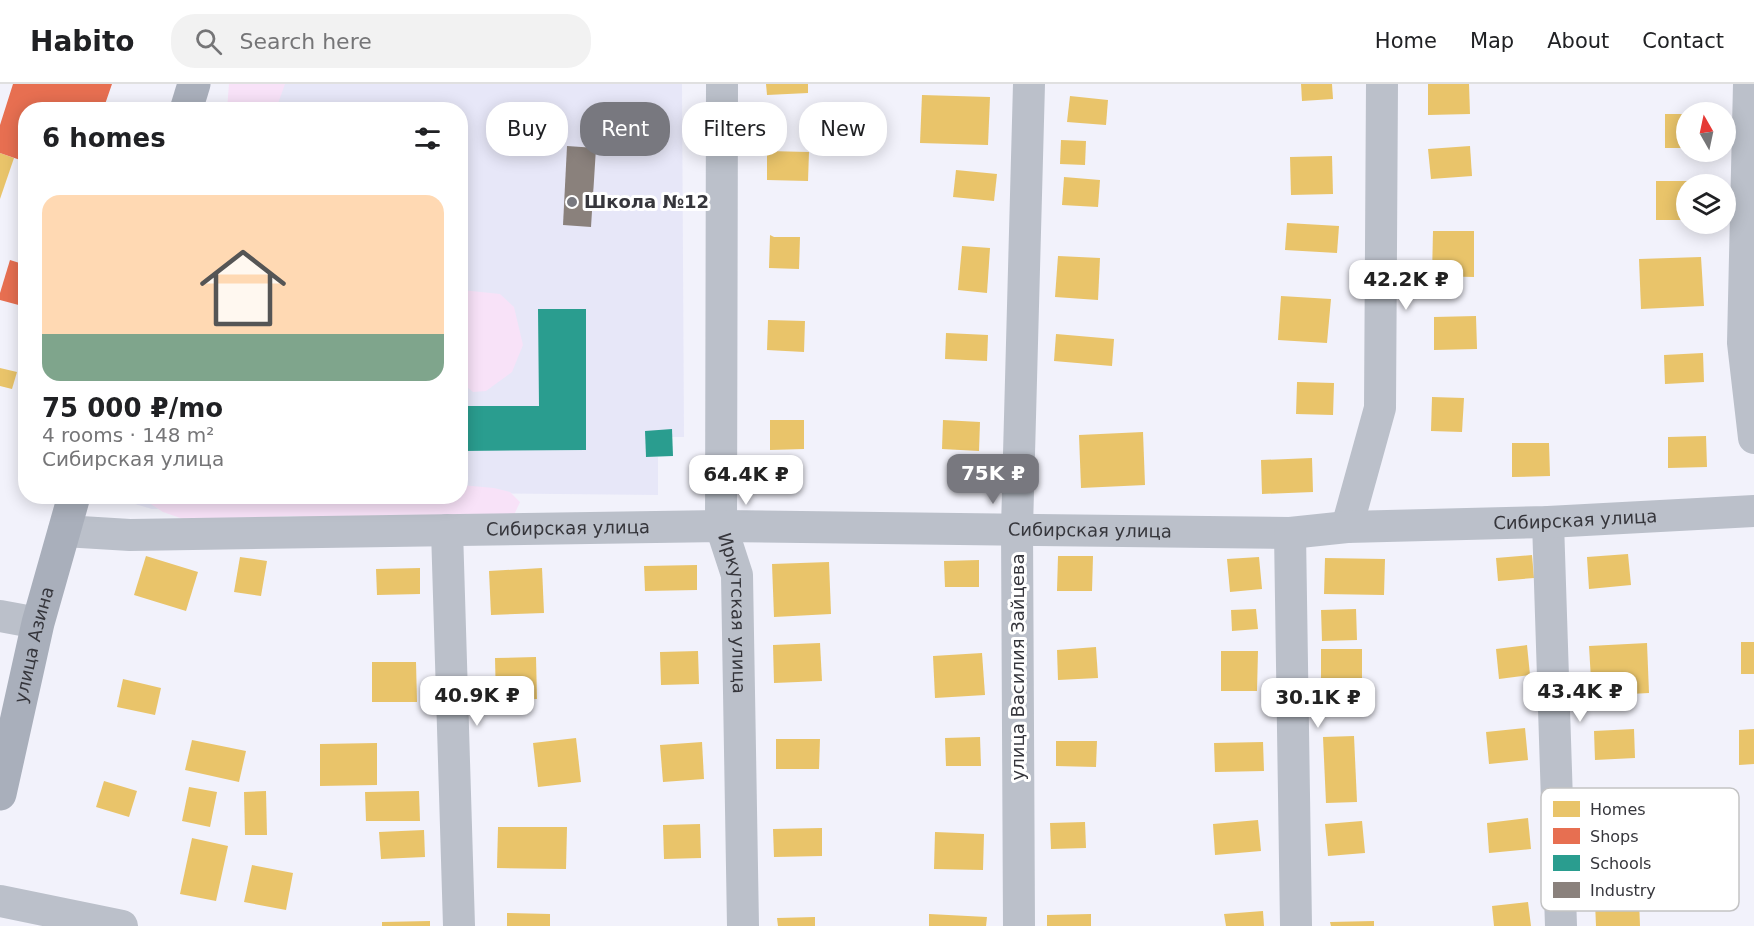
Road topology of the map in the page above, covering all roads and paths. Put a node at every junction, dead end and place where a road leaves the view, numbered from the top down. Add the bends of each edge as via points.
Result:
1 (194, 84) edge
2 (722, 84) edge
3 (1029, 84) edge
4 (1382, 84) edge
5 (1749, 84) edge
6 (188, 102) edge
7 (1754, 438) edge
8 (72, 504) edge
9 (1754, 511) edge
10 (1548, 522) junction
11 (721, 526) junction
12 (1347, 527) junction
13 (1017, 528) junction
14 (447, 530) junction
15 (64, 531) junction
16 (1290, 533) junction
17 (0, 616) edge
18 (38, 623) junction
19 (1557, 788) edge
20 (0, 794) edge
21 (0, 901) edge
22 (1561, 911) edge
23 (122, 926) edge
24 (459, 926) edge
25 (742, 926) edge
26 (1019, 926) edge
27 (1296, 926) edge
28 (1562, 926) edge

1 - 6 main road
2 - 11 street, Иркутская улица
3 - 13 street, улица Василия Зайцева
4 - 12 street via 1380,408
5 - 7 street via 1743,344
8 - 15 main road, улица Азина
9 - 10 street, Сибирская улица
10 - 12 street, Сибирская улица
10 - 19 street
11 - 13 street, Сибирская улица
11 - 14 street, Сибирская улица
11 - 25 street, Иркутская улица via 737,574
12 - 16 street, Сибирская улица
13 - 16 street, Сибирская улица
13 - 26 street, улица Василия Зайцева
14 - 15 street, Сибирская улица via 130,535
14 - 24 street
15 - 18 main road, улица Азина
16 - 27 street
17 - 18 street
18 - 20 main road, улица Азина
21 - 23 street
22 - 28 street

